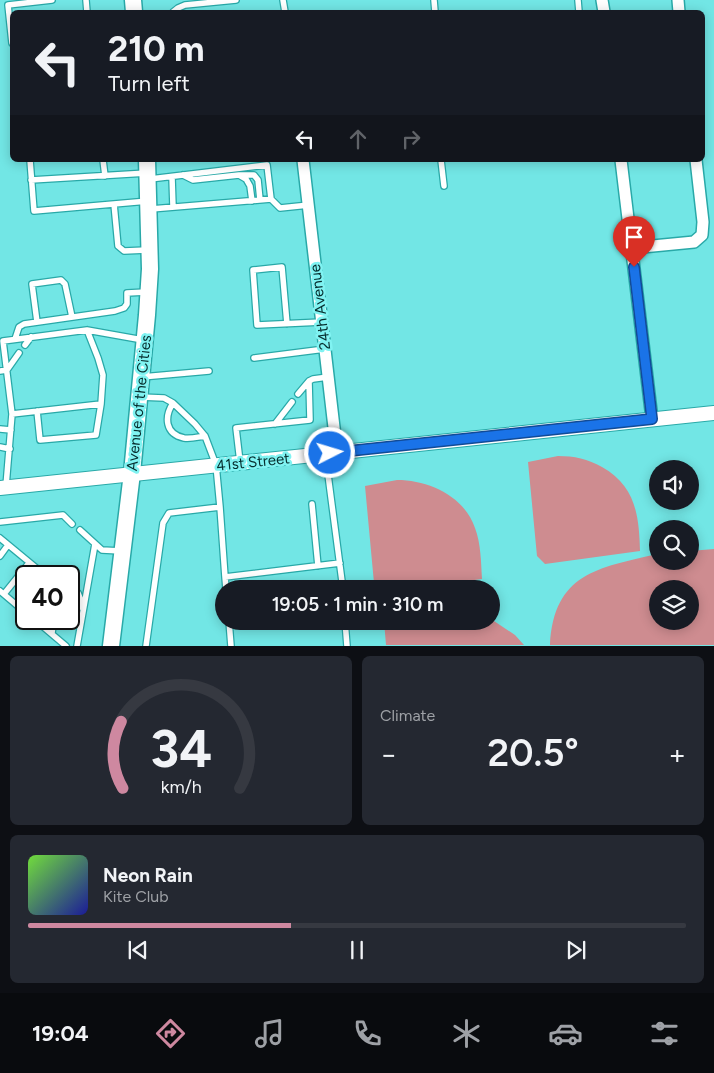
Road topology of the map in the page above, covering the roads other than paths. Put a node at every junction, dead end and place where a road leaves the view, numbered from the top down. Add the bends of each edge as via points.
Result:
1 (52, 0) edge
2 (226, 0) edge
3 (236, 0) edge
4 (176, 10) edge
5 (10, 24) edge
6 (30, 162) edge
7 (103, 162) edge
8 (302, 162) edge
9 (441, 162) edge
10 (621, 162) edge
11 (696, 162) edge
12 (147, 171) edge
13 (182, 175) junction
14 (239, 175) junction
15 (105, 176) junction
16 (172, 176) junction
17 (32, 180) junction
18 (444, 186) dead end
19 (270, 199) junction
20 (260, 200) junction
21 (252, 201) junction
22 (114, 204) junction
23 (149, 205) junction
24 (309, 205) junction
25 (174, 207) junction
26 (632, 248) junction
27 (149, 250) junction
28 (148, 292) junction
29 (72, 317) junction
30 (37, 322) junction
31 (322, 322) junction
32 (287, 324) junction
33 (87, 330) junction
34 (31, 337) junction
35 (16, 339) junction
36 (145, 340) junction
37 (25, 345) dead end
38 (2, 348) edge
39 (325, 350) junction
40 (19, 353) dead end
41 (254, 358) dead end
42 (7, 370) junction
43 (0, 371) edge
44 (209, 371) dead end
45 (142, 377) junction
46 (328, 377) junction
47 (309, 381) junction
48 (298, 394) dead end
49 (140, 397) junction
50 (292, 402) dead end
51 (173, 403) junction
52 (101, 404) junction
53 (37, 411) junction
54 (714, 413) edge
55 (12, 414) junction
56 (652, 419) junction
57 (275, 424) junction
58 (0, 429) edge
59 (11, 430) junction
60 (204, 436) junction
61 (0, 447) edge
62 (10, 449) junction
63 (330, 453) junction
64 (240, 463) junction
65 (216, 465) junction
66 (132, 473) junction
67 (3, 488) edge
68 (312, 504) dead end
69 (220, 507) junction
70 (0, 522) edge
71 (72, 524) dead end
72 (80, 530) dead end
73 (0, 538) edge
74 (95, 544) junction
75 (8, 545) junction
76 (123, 552) junction
77 (0, 556) edge
78 (29, 563) junction
79 (340, 563) junction
80 (32, 565) edge
81 (318, 566) junction
82 (225, 577) junction
83 (225, 580) edge
84 (341, 580) edge
85 (2, 593) edge
86 (15, 603) edge
87 (80, 622) edge
88 (48, 630) edge
89 (52, 630) edge
90 (79, 630) edge
91 (230, 630) edge
92 (346, 630) edge
93 (52, 633) junction
94 (66, 646) edge
95 (77, 646) edge
96 (111, 646) edge
97 (146, 646) edge
98 (231, 646) edge
99 (347, 646) edge

1 - 5 lane via 8,4
2 - 3 lane
2 - 4 lane via 185,5
6 - 17 lane
7 - 15 lane
8 - 24 street, 24th Avenue
9 - 18 lane
10 - 26 street
11 - 26 street via 702,235 694,242
12 - 15 lane
12 - 16 lane
12 - 23 main road, Avenue of the Cities
13 - 14 lane via 193,180
13 - 16 lane
13 - 19 lane via 267,165
14 - 20 lane via 254,175 258,180
14 - 21 lane via 250,186
15 - 17 lane
16 - 25 lane
17 - 22 lane via 34,211
19 - 20 lane
19 - 24 lane via 280,208
20 - 21 lane
21 - 25 lane
22 - 23 lane
22 - 27 lane via 118,246 124,251
23 - 25 lane
23 - 27 main road, Avenue of the Cities
24 - 31 street, 24th Avenue
26 - 56 street
27 - 28 main road, Avenue of the Cities
28 - 29 lane via 127,293 124,308 115,311
28 - 36 main road, Avenue of the Cities
29 - 30 lane
29 - 30 lane via 61,280 32,284
30 - 35 lane via 19,327
31 - 32 lane
31 - 39 street, 24th Avenue
32 - 32 lane via 257,325 253,270 282,267
33 - 34 lane
33 - 36 lane
33 - 52 lane via 103,374
34 - 35 lane
34 - 37 lane
35 - 38 lane via 3,341
36 - 45 main road, Avenue of the Cities
38 - 42 lane
39 - 41 lane
39 - 46 street, 24th Avenue
40 - 42 lane
42 - 43 lane
42 - 55 lane
44 - 45 lane
45 - 49 main road, Avenue of the Cities
46 - 47 lane
46 - 63 street, 24th Avenue via 335,436
47 - 48 lane
47 - 57 lane via 310,420
49 - 51 lane via 164,398
49 - 66 main road, Avenue of the Cities
50 - 57 lane
51 - 60 lane
51 - 60 lane via 166,418 173,432 183,438
52 - 53 lane
52 - 53 lane via 96,435 40,440
53 - 55 lane
54 - 56 street, 41st Street
55 - 59 lane
56 - 63 street, 41st Street
57 - 64 lane via 236,428
58 - 59 lane
59 - 62 lane
60 - 65 lane
61 - 62 lane
62 - 67 lane
63 - 64 street, 41st Street
63 - 79 lane via 327,467
64 - 65 street, 41st Street
65 - 66 street, 41st Street
65 - 69 lane
66 - 67 street, 41st Street
66 - 76 main road, Avenue of the Cities
68 - 81 lane
69 - 82 lane
69 - 97 lane via 169,513 163,524
70 - 71 lane via 63,515
72 - 74 lane
73 - 75 lane
74 - 76 lane via 102,550
74 - 87 lane
75 - 77 lane
75 - 78 lane
76 - 96 main road, Avenue of the Cities
78 - 80 lane
78 - 85 lane
79 - 81 lane
79 - 84 lane
81 - 82 lane
82 - 83 lane
85 - 86 lane
88 - 93 lane
89 - 93 lane
90 - 95 lane
91 - 98 lane
92 - 99 lane
93 - 94 lane

